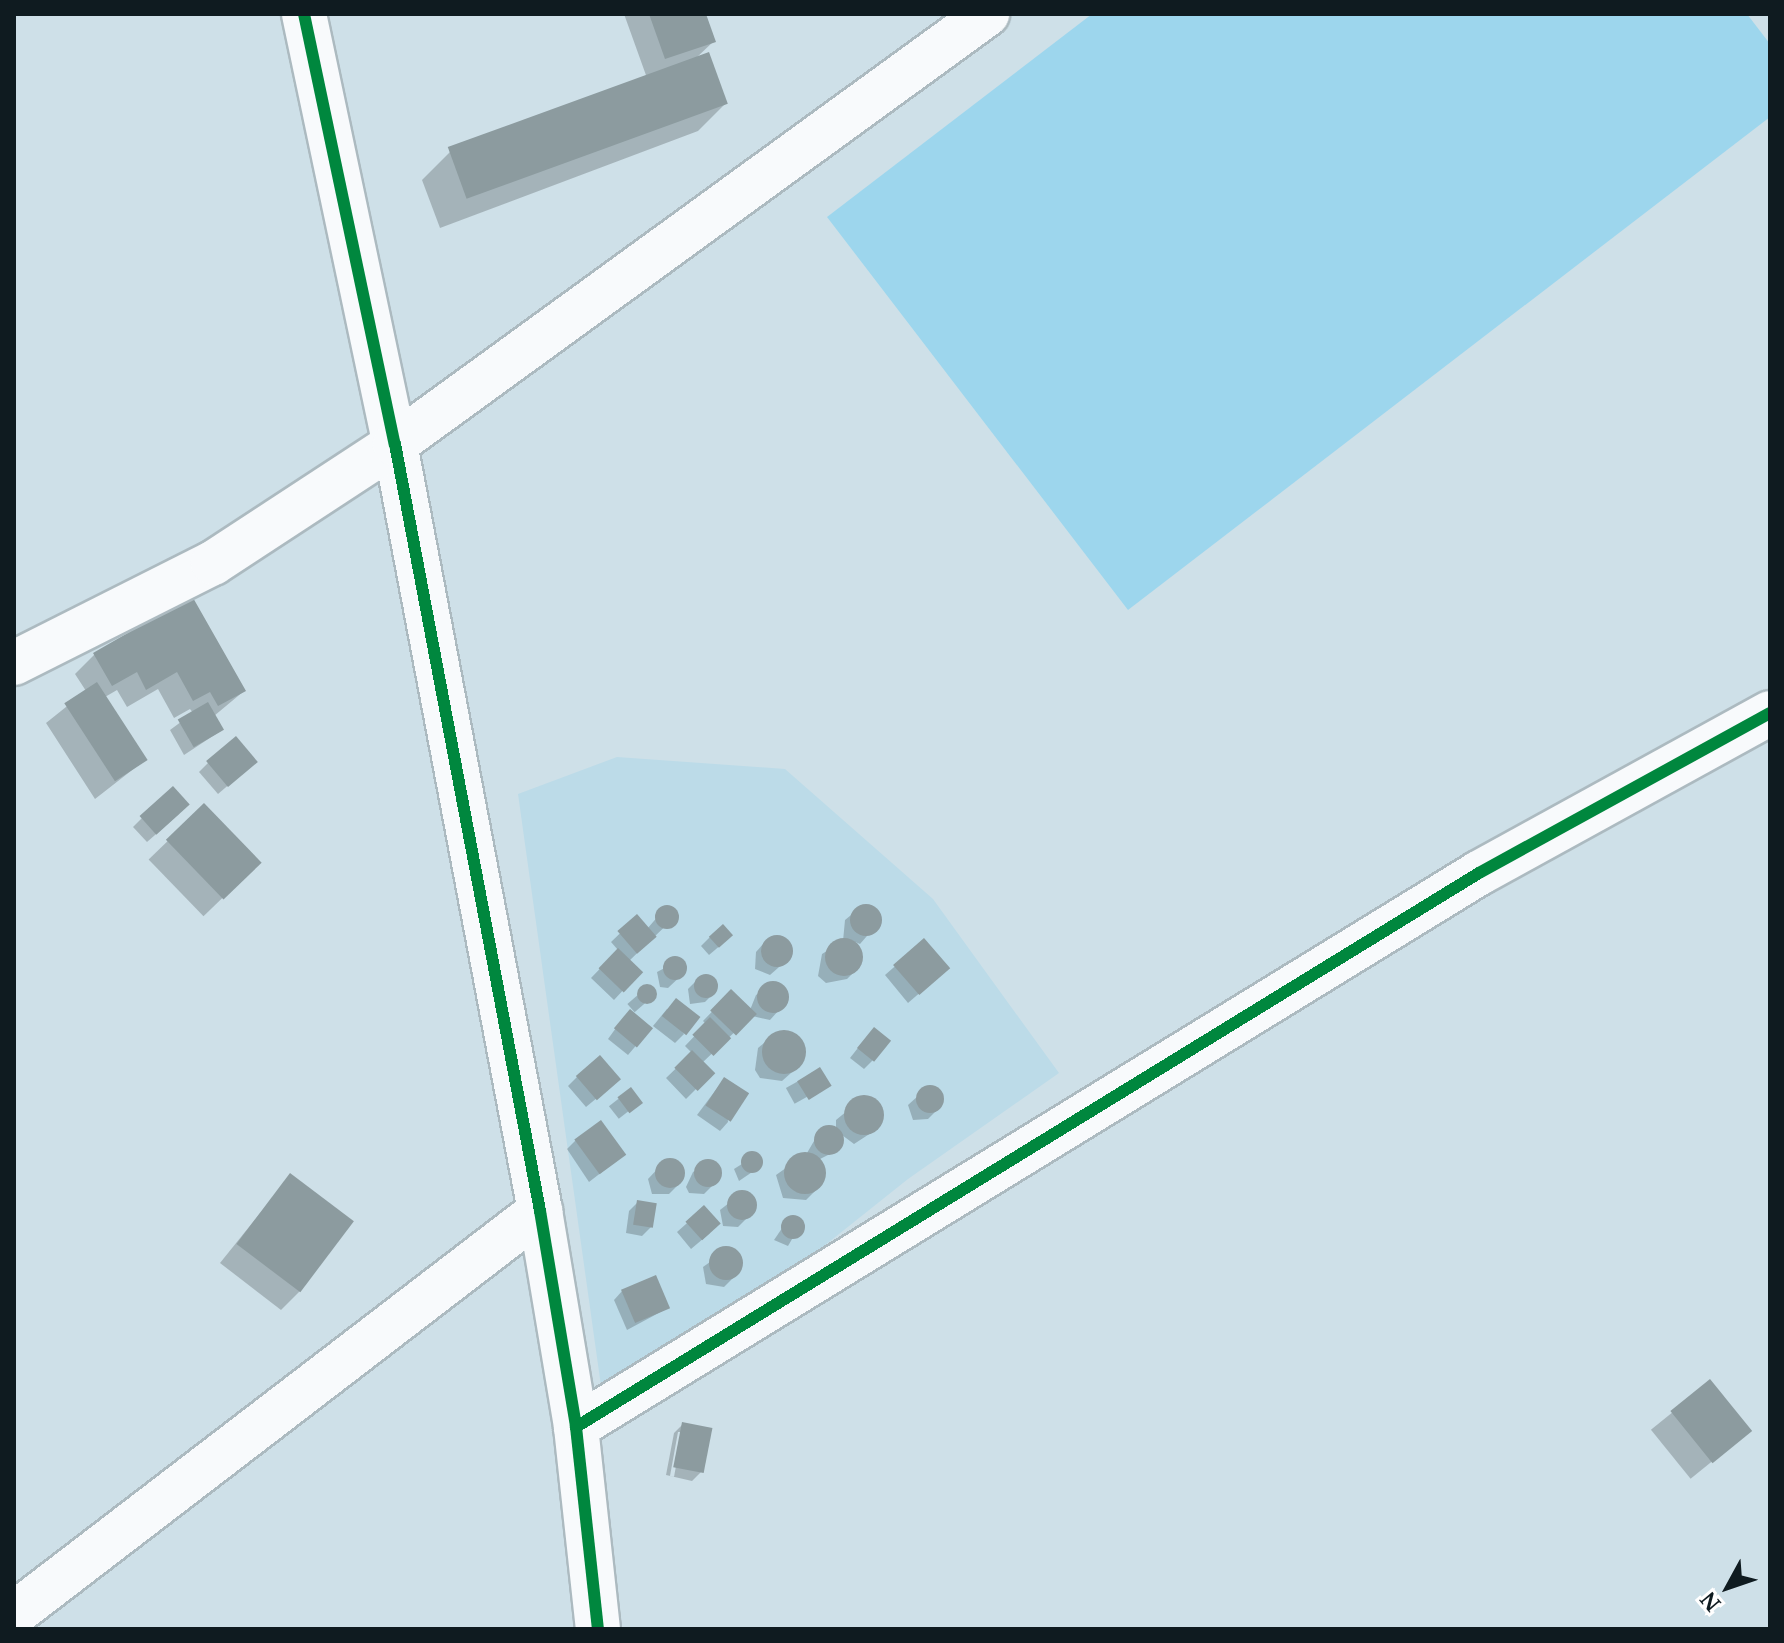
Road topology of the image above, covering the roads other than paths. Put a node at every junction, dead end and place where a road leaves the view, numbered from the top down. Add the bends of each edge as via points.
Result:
1 (304, 14) edge
2 (987, 14) edge
3 (395, 444) junction
4 (14, 663) edge
5 (1770, 713) edge
6 (540, 1211) junction
7 (576, 1427) junction
8 (14, 1614) edge
9 (598, 1629) edge

1 - 3 street
2 - 3 street
3 - 4 street via 213,563
3 - 6 street
5 - 7 street via 1479,873
6 - 7 street
6 - 8 street
7 - 9 street

